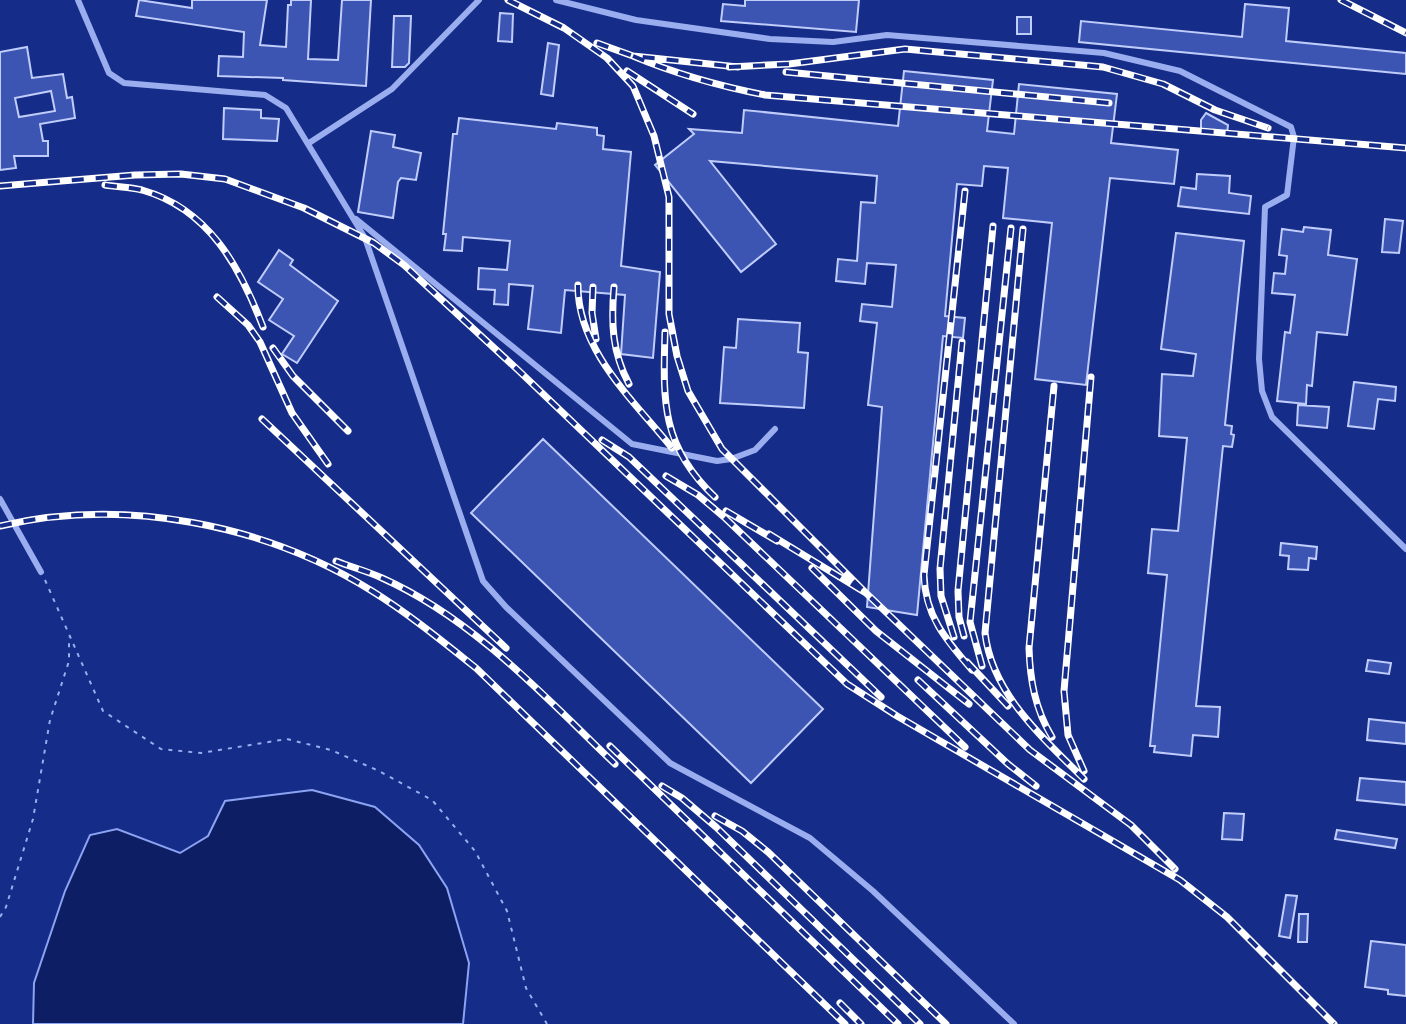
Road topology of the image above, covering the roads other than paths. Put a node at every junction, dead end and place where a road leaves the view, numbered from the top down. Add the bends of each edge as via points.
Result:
1 (78, 0) edge
2 (479, 0) edge
3 (556, 0) edge
4 (309, 143) junction
5 (351, 214) junction
6 (775, 429) dead end
7 (0, 499) edge
8 (1406, 549) edge
9 (41, 572) road end
10 (1014, 1024) edge

1 - 4 lane via 109,73 124,83 265,95 286,108
2 - 4 lane via 392,89
3 - 8 lane via 636,20 770,39 833,42 887,35 1104,53 1180,71 1291,127 1287,195 1265,207 1262,391 1272,417
4 - 5 lane
5 - 6 lane via 632,444 717,461 755,450
5 - 10 lane via 365,238 483,581 670,763 810,838
7 - 9 lane

